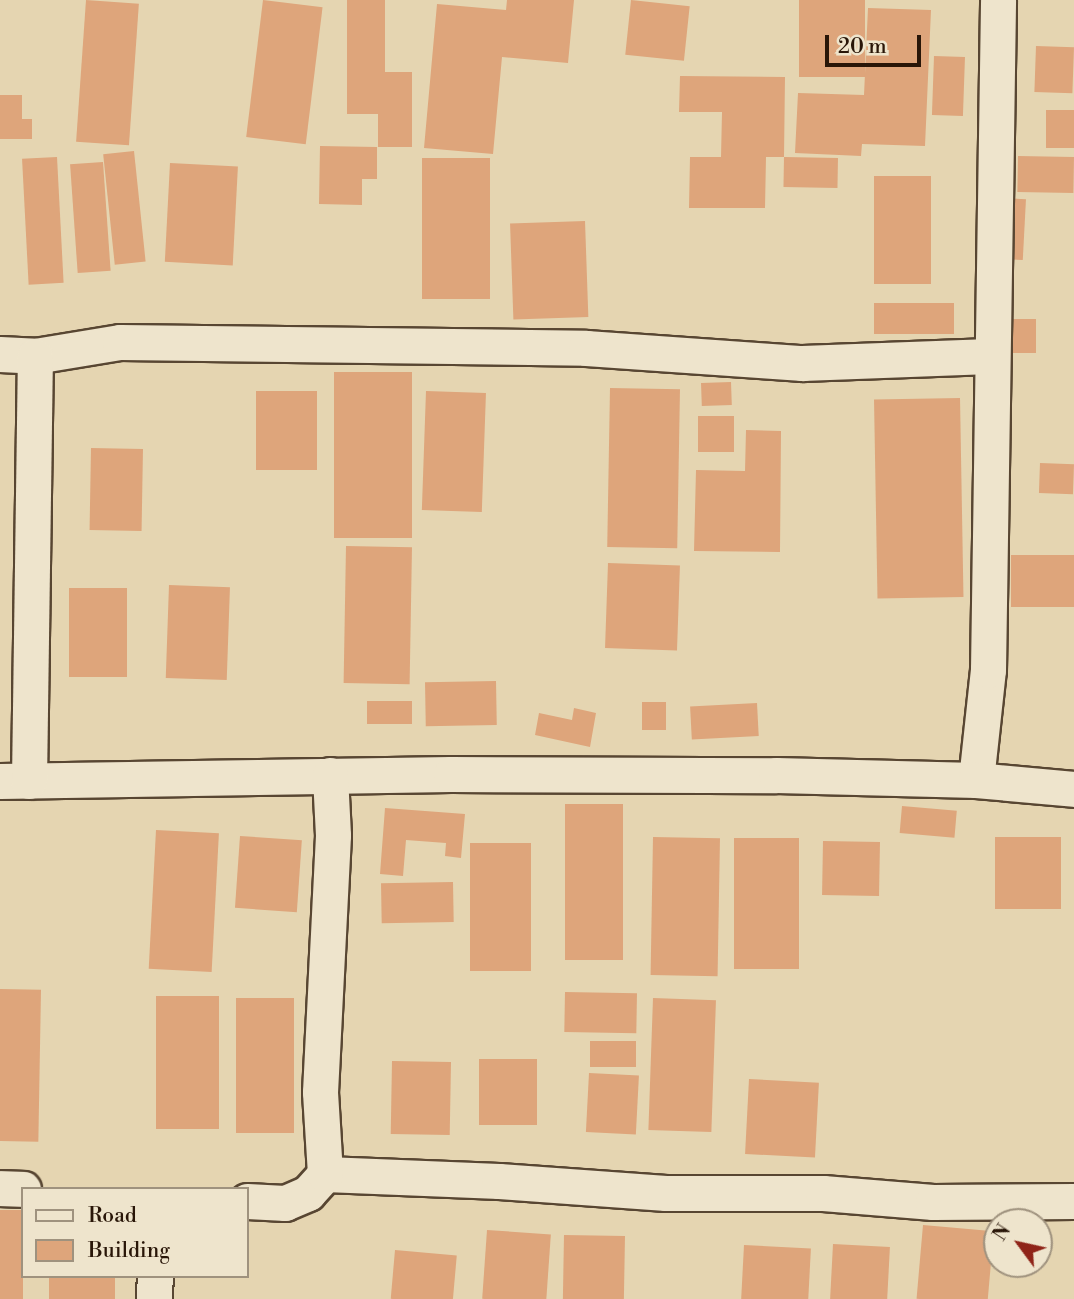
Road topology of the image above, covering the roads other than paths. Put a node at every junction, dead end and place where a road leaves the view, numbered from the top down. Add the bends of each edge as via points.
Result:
1 (998, 0) edge
2 (0, 354) edge
3 (35, 356) junction
4 (990, 356) junction
5 (330, 775) junction
6 (976, 780) junction
7 (15, 781) edge
8 (1074, 789) edge
9 (325, 1174) junction
10 (0, 1188) edge
11 (21, 1189) edge
12 (248, 1201) edge
13 (1074, 1201) edge
14 (155, 1278) edge
15 (154, 1299) edge

1 - 4 street
2 - 3 street
3 - 4 street via 120,342 586,348 802,363
3 - 7 street
4 - 6 street via 988,670
5 - 6 street
5 - 7 street
5 - 9 street via 333,835 320,1092
6 - 8 street
9 - 12 street via 308,1193 285,1203
9 - 13 street via 666,1193 823,1193 933,1202
10 - 11 street
14 - 15 street

